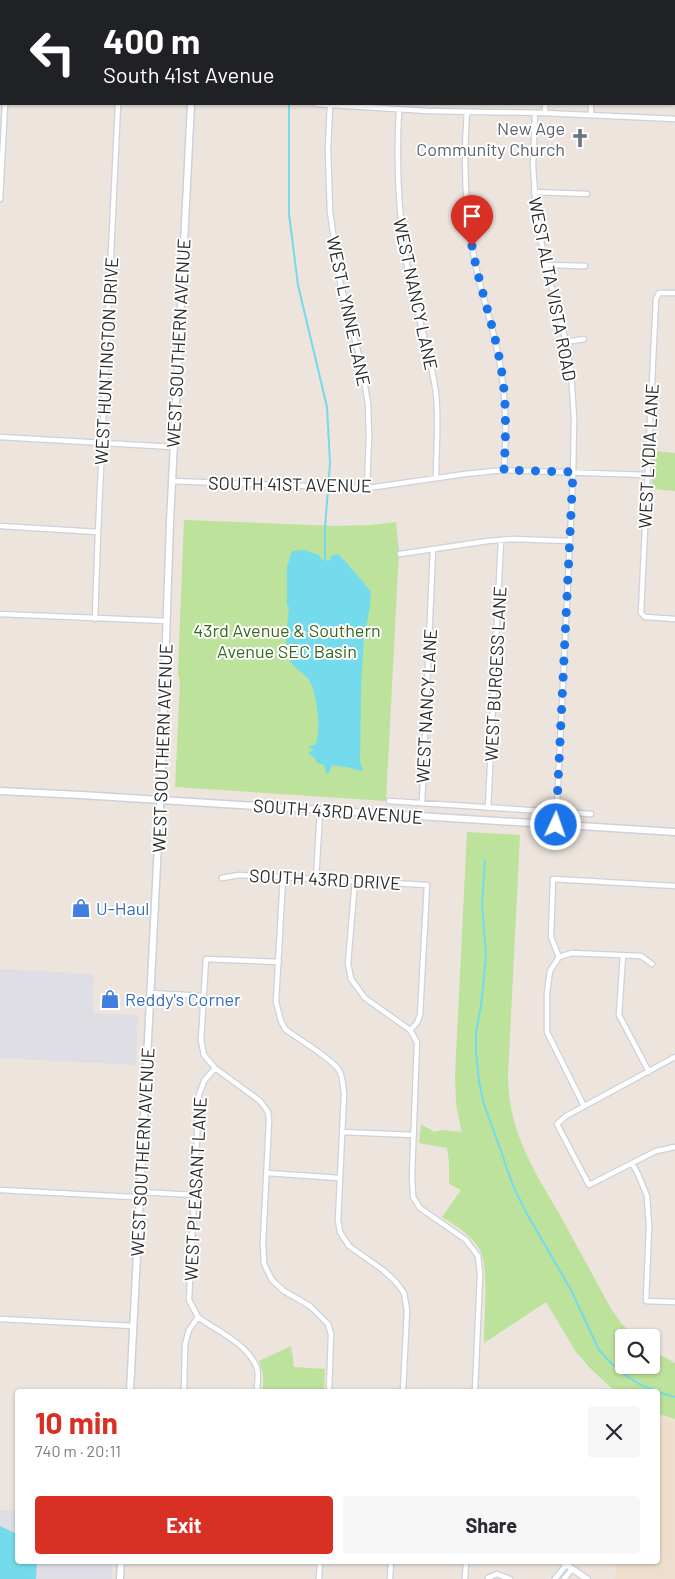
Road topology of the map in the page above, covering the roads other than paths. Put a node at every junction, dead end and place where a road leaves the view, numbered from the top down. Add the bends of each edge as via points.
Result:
1 (5, 105) edge
2 (118, 105) edge
3 (191, 105) edge
4 (330, 105) edge
5 (545, 105) edge
6 (591, 105) edge
7 (399, 109) junction
8 (466, 112) junction
9 (535, 113) junction
10 (545, 113) junction
11 (591, 115) junction
12 (675, 119) edge
13 (534, 192) junction
14 (586, 194) dead end
15 (0, 199) edge
16 (546, 265) junction
17 (585, 266) dead end
18 (675, 293) edge
19 (584, 339) dead end
20 (566, 342) junction
21 (0, 437) edge
22 (102, 443) junction
23 (173, 447) junction
24 (504, 470) junction
25 (573, 472) junction
26 (647, 475) junction
27 (436, 478) junction
28 (172, 481) junction
29 (367, 487) junction
30 (0, 526) edge
31 (98, 532) junction
32 (501, 540) junction
33 (569, 541) junction
34 (434, 549) junction
35 (400, 554) dead end
36 (0, 614) edge
37 (675, 618) edge
38 (95, 619) junction
39 (167, 621) junction
40 (0, 791) edge
41 (161, 800) junction
42 (390, 801) dead end
43 (422, 803) junction
44 (488, 808) junction
45 (320, 811) junction
46 (556, 812) junction
47 (591, 814) dead end
48 (556, 825) junction
49 (675, 832) edge
50 (283, 877) junction
51 (222, 878) dead end
52 (316, 879) junction
53 (675, 879) edge
54 (355, 881) junction
55 (675, 886) edge
56 (623, 955) junction
57 (559, 957) junction
58 (279, 962) junction
59 (652, 964) dead end
60 (150, 993) junction
61 (204, 996) junction
62 (410, 1030) junction
63 (675, 1057) edge
64 (215, 1068) junction
65 (648, 1072) junction
66 (584, 1106) junction
67 (342, 1132) junction
68 (414, 1135) junction
69 (675, 1147) edge
70 (632, 1163) junction
71 (266, 1173) junction
72 (340, 1178) junction
73 (0, 1190) edge
74 (141, 1192) junction
75 (194, 1195) junction
76 (675, 1302) edge
77 (198, 1317) junction
78 (0, 1319) edge
79 (134, 1326) junction
80 (130, 1389) edge
81 (184, 1389) edge
82 (257, 1389) edge
83 (329, 1389) edge
84 (402, 1389) edge
85 (475, 1389) edge
86 (121, 1564) edge
87 (320, 1564) edge
88 (392, 1564) edge
89 (466, 1564) edge
90 (562, 1564) edge
91 (564, 1564) edge
92 (572, 1569) junction
93 (488, 1578) dead end
94 (120, 1579) edge
95 (319, 1579) edge
96 (390, 1579) edge
97 (465, 1579) edge
98 (510, 1579) edge
99 (555, 1579) edge
100 (564, 1579) edge
101 (587, 1579) edge

1 - 15 street
2 - 22 street, WEST HUNTINGTON DRIVE
3 - 23 main road, WEST SOUTHERN AVENUE
4 - 7 street
4 - 29 street, WEST LYNNE LANE via 330,212 340,282 368,404
5 - 10 street
6 - 11 street
7 - 8 street
7 - 27 street, WEST NANCY LANE via 399,210 409,277 436,396
8 - 9 street
8 - 24 street via 467,206 476,266 501,365
9 - 10 street
9 - 13 street, WEST ALTA VISTA ROAD
10 - 11 street
11 - 12 street
13 - 14 street
13 - 16 street, WEST ALTA VISTA ROAD
16 - 17 street
16 - 20 street, WEST ALTA VISTA ROAD
18 - 26 street, WEST LYDIA LANE via 659,293 656,299
19 - 20 street
20 - 25 street, WEST ALTA VISTA ROAD via 574,418
21 - 22 street
22 - 23 street
22 - 31 street, WEST HUNTINGTON DRIVE
23 - 28 main road, WEST SOUTHERN AVENUE
24 - 25 street, SOUTH 41ST AVENUE
24 - 27 street, SOUTH 41ST AVENUE
25 - 26 street, SOUTH 41ST AVENUE
25 - 33 street, WEST ALTA VISTA ROAD
26 - 37 street, WEST LYDIA LANE via 641,613 645,618
27 - 29 street, SOUTH 41ST AVENUE
28 - 29 street, SOUTH 41ST AVENUE
28 - 39 main road, WEST SOUTHERN AVENUE
30 - 31 street
31 - 38 street, WEST HUNTINGTON DRIVE
32 - 33 street
32 - 34 street
32 - 44 street, WEST BURGESS LANE
33 - 46 street, WEST ALTA VISTA ROAD
34 - 35 street
34 - 43 street, WEST NANCY LANE
36 - 38 street
38 - 39 street
39 - 41 main road, WEST SOUTHERN AVENUE
40 - 41 main road, SOUTH 43RD AVENUE
41 - 45 main road, SOUTH 43RD AVENUE
41 - 60 main road, WEST SOUTHERN AVENUE
42 - 43 street, SOUTH 43RD AVENUE
43 - 44 street, SOUTH 43RD AVENUE
44 - 46 street, SOUTH 43RD AVENUE
45 - 48 main road, SOUTH 43RD AVENUE
45 - 52 street
46 - 47 street, SOUTH 43RD AVENUE
46 - 48 street, WEST ALTA VISTA ROAD
48 - 49 main road, SOUTH 43RD AVENUE
50 - 51 street, SOUTH 43RD DRIVE via 238,875
50 - 52 street, SOUTH 43RD DRIVE
50 - 58 street
52 - 54 street, SOUTH 43RD DRIVE
53 - 55 street
54 - 62 street via 348,963 351,979 365,998
54 - 62 street, SOUTH 43RD DRIVE via 427,885 420,1015
55 - 57 street via 553,879 551,937
56 - 57 street via 572,953
56 - 59 street via 642,956
56 - 65 street via 619,1015
57 - 66 street via 550,971 547,1032
58 - 61 street via 206,959
58 - 67 street via 276,1002 285,1029 329,1060 342,1078
60 - 61 street
60 - 74 main road, WEST SOUTHERN AVENUE
61 - 64 street via 201,1040 204,1055
62 - 68 street via 418,1042
63 - 65 street
64 - 71 street via 260,1100 268,1112
64 - 75 street, WEST PLEASANT LANE via 204,1081 199,1095
65 - 66 street
66 - 70 street via 557,1124 589,1185
67 - 68 street
67 - 72 street
68 - 85 street via 413,1197 420,1208 466,1240 478,1256
69 - 70 street via 656,1151
70 - 76 street via 648,1196 646,1301
71 - 72 street
71 - 83 street via 264,1264 272,1280 284,1292 310,1306 328,1324 331,1334
72 - 84 street via 340,1232 349,1246 383,1270 404,1293 407,1310
73 - 74 street via 133,1197
74 - 75 street
74 - 79 main road, WEST SOUTHERN AVENUE
75 - 77 street, WEST PLEASANT LANE via 189,1300
77 - 81 street via 185,1344
77 - 82 street via 248,1354 256,1368
78 - 79 street
79 - 80 main road, WEST SOUTHERN AVENUE
86 - 94 main road
87 - 95 street
88 - 96 street
89 - 97 street
90 - 99 street
91 - 92 street
92 - 100 street
92 - 101 street
93 - 98 street via 497,1574

